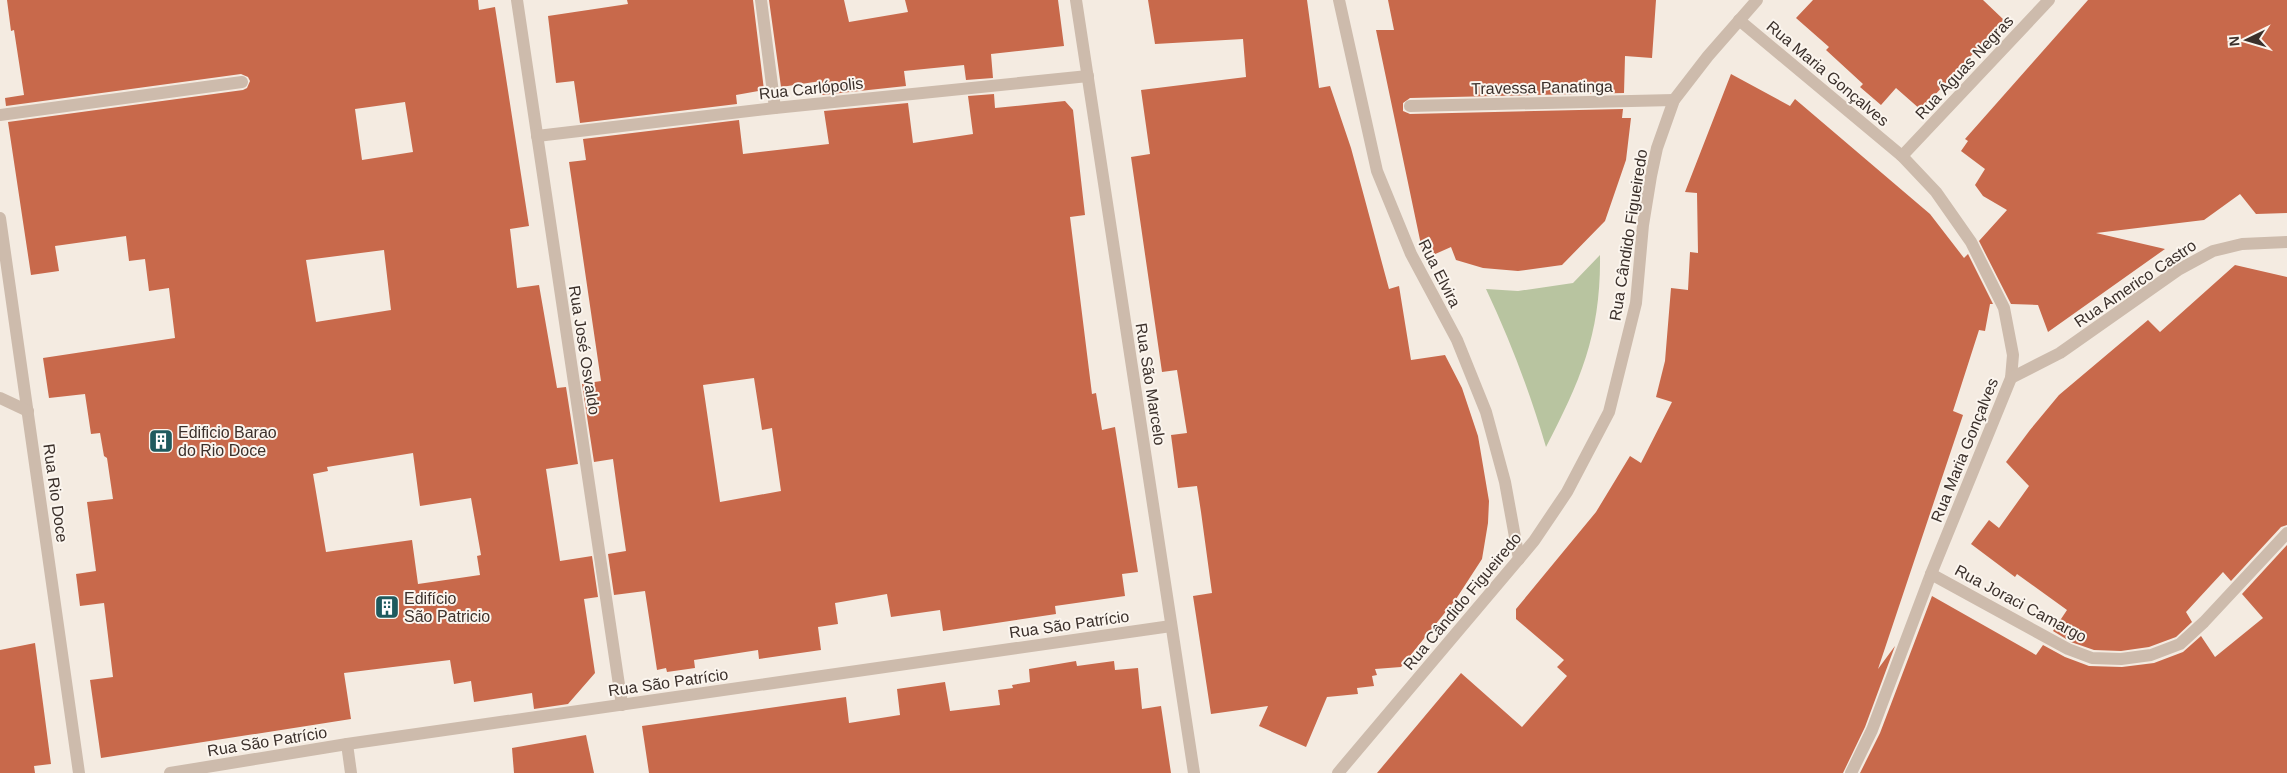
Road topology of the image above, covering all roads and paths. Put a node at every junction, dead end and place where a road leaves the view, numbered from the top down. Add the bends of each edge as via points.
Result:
1 (517, 0) edge
2 (761, 0) edge
3 (1076, 0) edge
4 (1339, 0) edge
5 (1757, 0) edge
6 (2049, 0) edge
7 (1740, 20) junction
8 (1088, 76) junction
9 (242, 82) dead end
10 (1674, 100) junction
11 (1410, 106) dead end
12 (775, 108) junction
13 (0, 116) edge
14 (537, 136) junction
15 (1902, 156) junction
16 (0, 218) edge
17 (2287, 242) edge
18 (2011, 378) junction
19 (0, 398) edge
20 (28, 411) junction
21 (2287, 532) edge
22 (1519, 559) junction
23 (1931, 574) junction
24 (1171, 626) junction
25 (622, 705) junction
26 (347, 744) junction
27 (192, 771) edge
28 (79, 773) edge
29 (170, 773) edge
30 (351, 773) edge
31 (1194, 773) edge
32 (1338, 773) edge
33 (1851, 773) edge

1 - 14 street, Rua José Osvaldo
2 - 12 street
3 - 8 street, Rua São Marcelo
4 - 22 street, Rua Elvira via 1377,171 1411,254 1457,340 1486,412 1505,482
5 - 7 street, Rua Cândido Figueiredo
6 - 15 street, Rua Águas Negras
7 - 10 street, Rua Cândido Figueiredo
7 - 15 street, Rua Maria Gonçalves
8 - 12 street, Rua Carlópolis
8 - 24 street, Rua São Marcelo
9 - 13 street
10 - 11 street, Travessa Panatinga
10 - 22 street, Rua Cândido Figueiredo via 1651,176 1636,303 1609,412 1567,492
12 - 14 street, Rua Carlópolis
14 - 25 street, Rua José Osvaldo
15 - 18 street, Rua Maria Gonçalves via 1936,192 1972,242 2004,308 2013,355
16 - 20 street, Rua Rio Doce
17 - 18 street, Rua Americo Castro via 2242,244 2213,251 2178,270 2060,353
18 - 23 street, Rua Maria Gonçalves
19 - 20 street
20 - 28 street, Rua Rio Doce
21 - 23 street, Rua Joraci Camargo via 2180,644 2151,655 2121,659 2092,658 2068,649
22 - 32 street, Rua Cândido Figueiredo
23 - 33 street, Rua Maria Gonçalves via 1872,730
24 - 25 street, Rua São Patrício
24 - 31 street, Rua São Marcelo
25 - 26 street, Rua São Patrício
26 - 27 street, Rua São Patrício
26 - 30 street
27 - 29 street, Rua São Patrício

